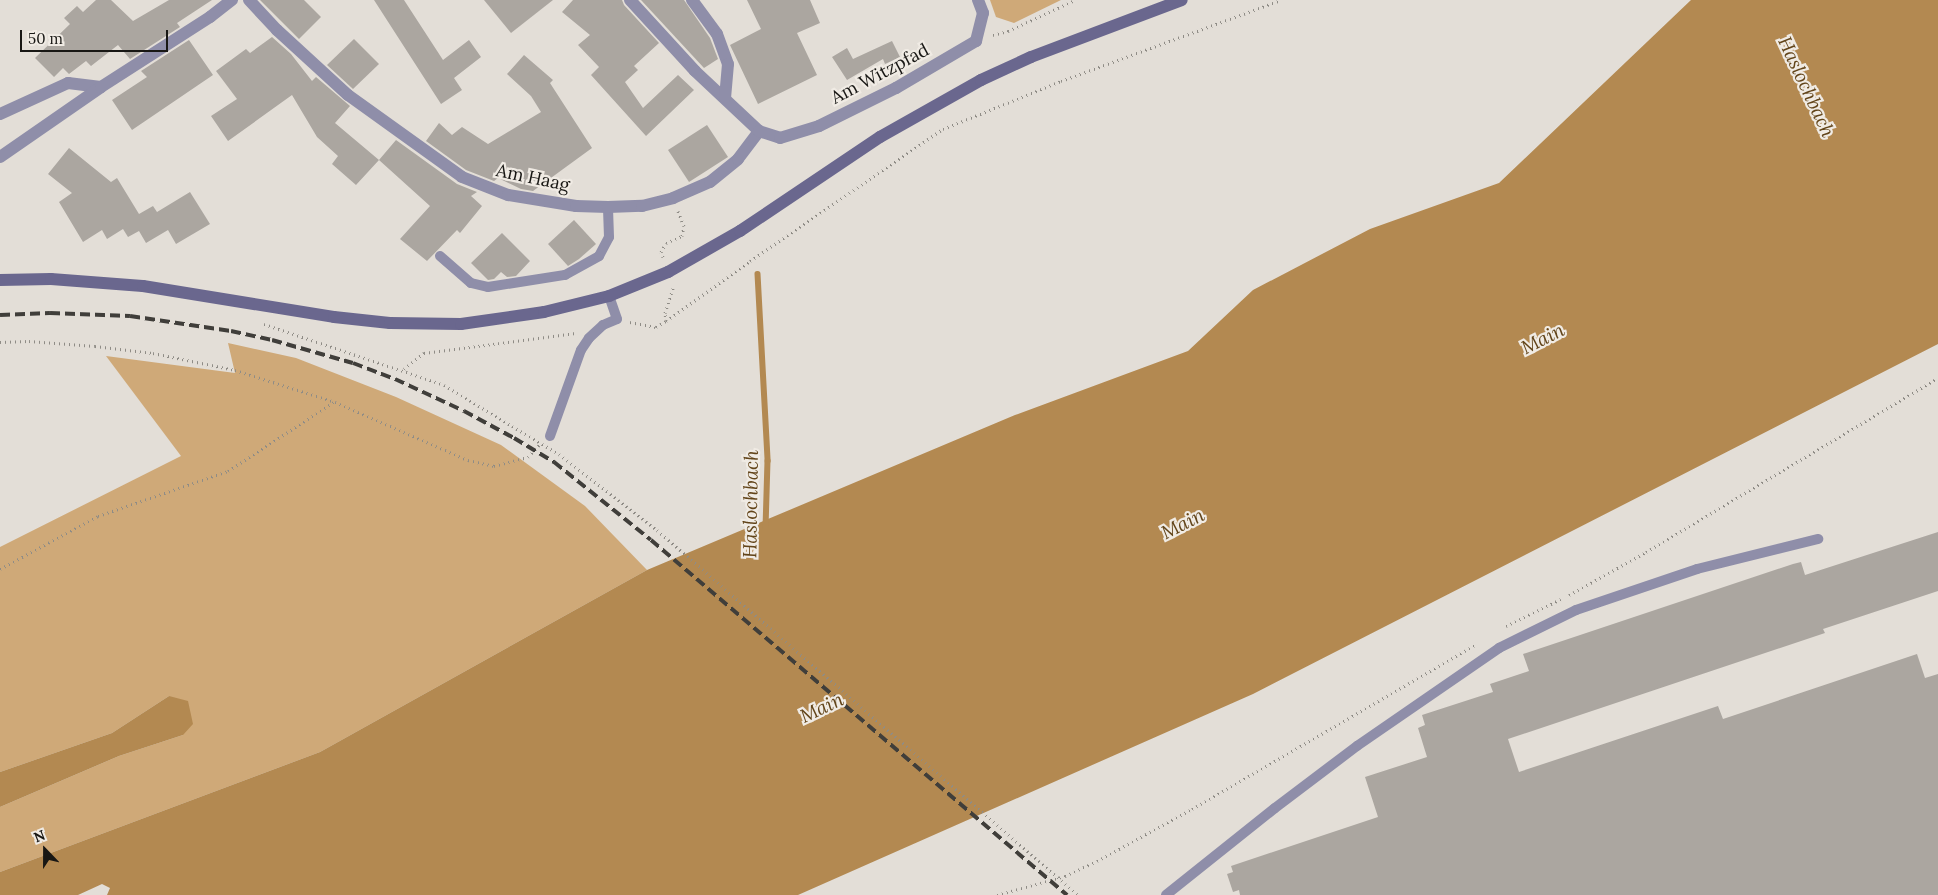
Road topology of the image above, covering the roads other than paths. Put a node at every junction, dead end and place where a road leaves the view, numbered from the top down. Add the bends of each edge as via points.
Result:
1 (232, 0) edge
2 (249, 0) edge
3 (630, 0) edge
4 (692, 0) edge
5 (978, 0) edge
6 (1182, 0) edge
7 (101, 86) junction
8 (725, 97) junction
9 (0, 114) edge
10 (759, 131) junction
11 (0, 157) edge
12 (608, 207) junction
13 (440, 256) dead end
14 (0, 280) edge
15 (609, 296) junction
16 (550, 436) road end
17 (1818, 539) dead end
18 (1166, 895) edge

1 - 7 street
2 - 12 street, Am Haag via 348,95 462,177 508,195 576,206
3 - 8 street via 695,71
4 - 8 street via 717,34 728,64
5 - 10 street, Am Witzpfad via 984,13 976,41 896,88 819,126 780,138
6 - 15 main road via 1030,57 981,80 880,137 740,231 668,272
7 - 9 street via 68,83
7 - 11 street
8 - 10 street
10 - 12 street, Am Haag via 738,159 710,182 673,198 642,206
12 - 13 lane via 609,237 599,256 565,275 488,287 471,283
14 - 15 main road via 51,279 143,286 399,323 461,324 544,312
15 - 16 lane via 617,319 603,325 580,350
17 - 18 lane via 1697,569 1585,607 1499,648 1356,746

